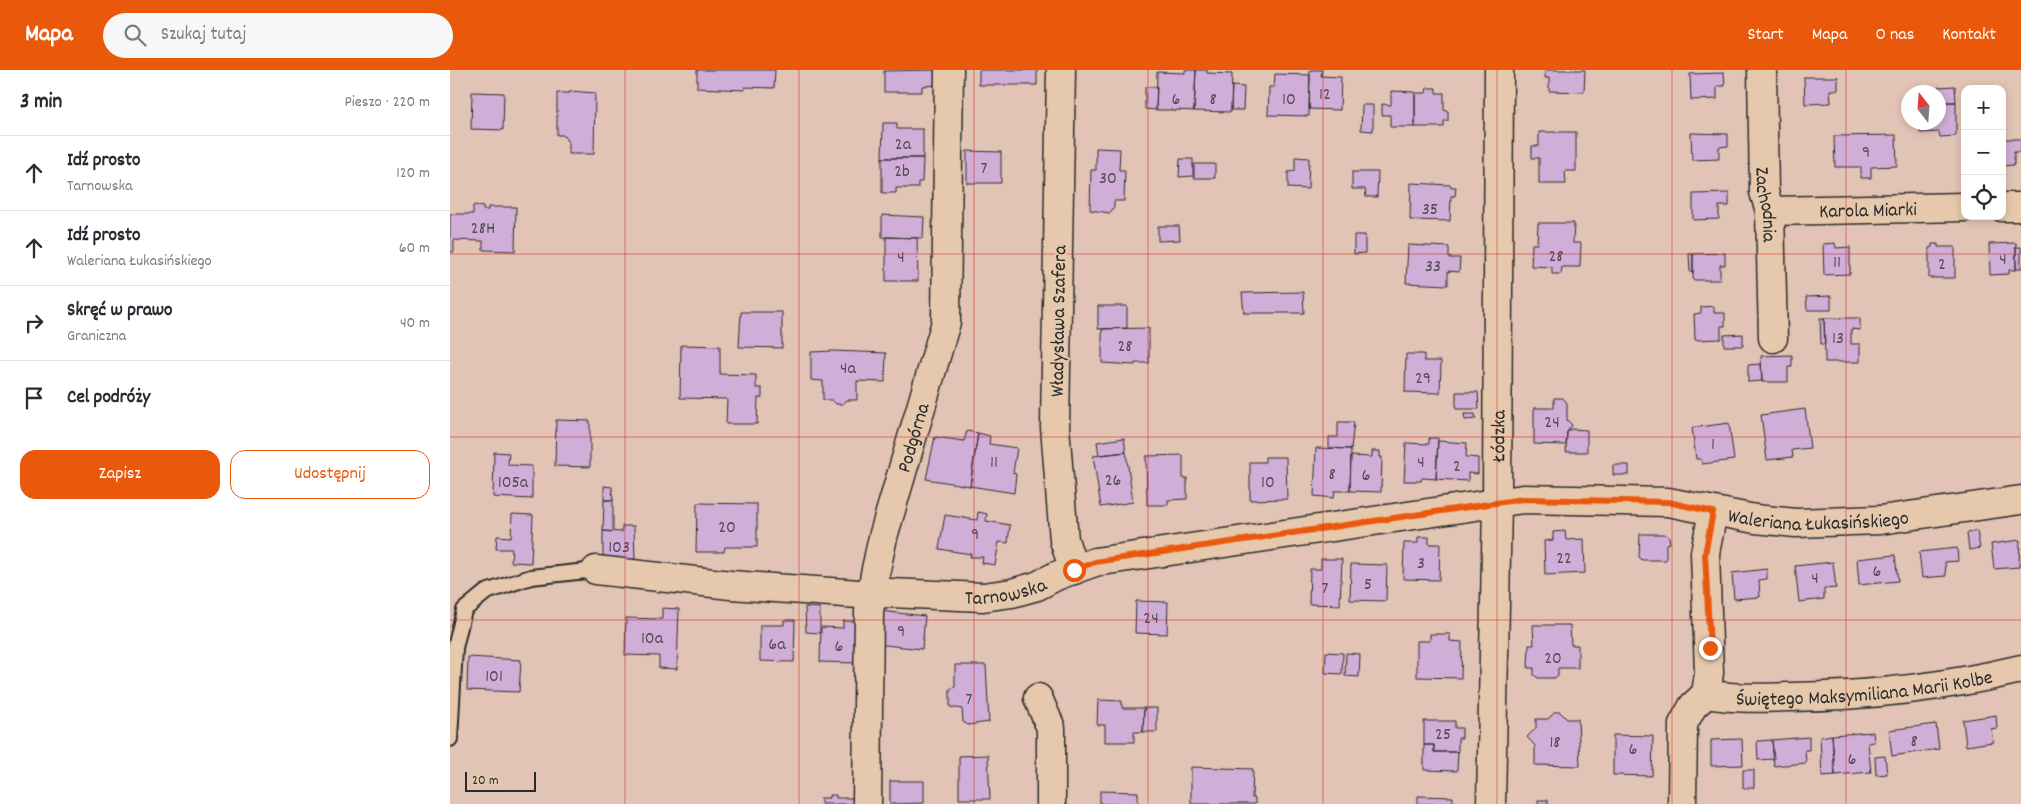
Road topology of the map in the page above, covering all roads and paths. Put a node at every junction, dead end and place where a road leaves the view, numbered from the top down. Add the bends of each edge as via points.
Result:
1 (948, 70) edge
2 (1061, 70) edge
3 (1499, 70) edge
4 (1762, 70) edge
5 (2021, 206) edge
6 (1961, 207) edge
7 (2006, 207) edge
8 (1770, 211) junction
9 (1773, 338) dead end
10 (2021, 500) edge
11 (1497, 504) junction
12 (1713, 512) junction
13 (596, 570) joint
14 (1074, 570) junction
15 (872, 594) junction
16 (2021, 670) edge
17 (1706, 694) junction
18 (1038, 698) dead end
19 (450, 739) edge
20 (867, 804) edge
21 (1051, 804) edge
22 (1491, 804) edge
23 (1682, 804) edge

1 - 15 street, Podgórna via 946,322 883,537
2 - 14 street, Władysława Szafera via 1055,427 1064,540
3 - 11 street, Łódzka
4 - 8 street, Zachodnia via 1764,192
5 - 7 street
6 - 8 street, Karola Miarki
8 - 9 street, Zachodnia
10 - 12 street, Waleriana Łukasińskiego via 1838,523 1796,523
11 - 12 street, Waleriana Łukasińskiego via 1523,499 1616,500 1668,502
11 - 14 street, Tarnowska via 1095,562
11 - 22 street, Łódzka
12 - 17 street via 1705,554 1710,648
13 - 15 street, Tarnowska via 731,585
13 - 19 lane via 531,577 486,592 464,610 455,648
14 - 15 street, Tarnowska via 1038,586 1002,595
15 - 20 street, Podgórna via 869,612
16 - 17 street, Świętego Maksymiliana Marii Kolbe via 1853,696 1728,698
17 - 23 street via 1683,724
18 - 21 street via 1051,728

